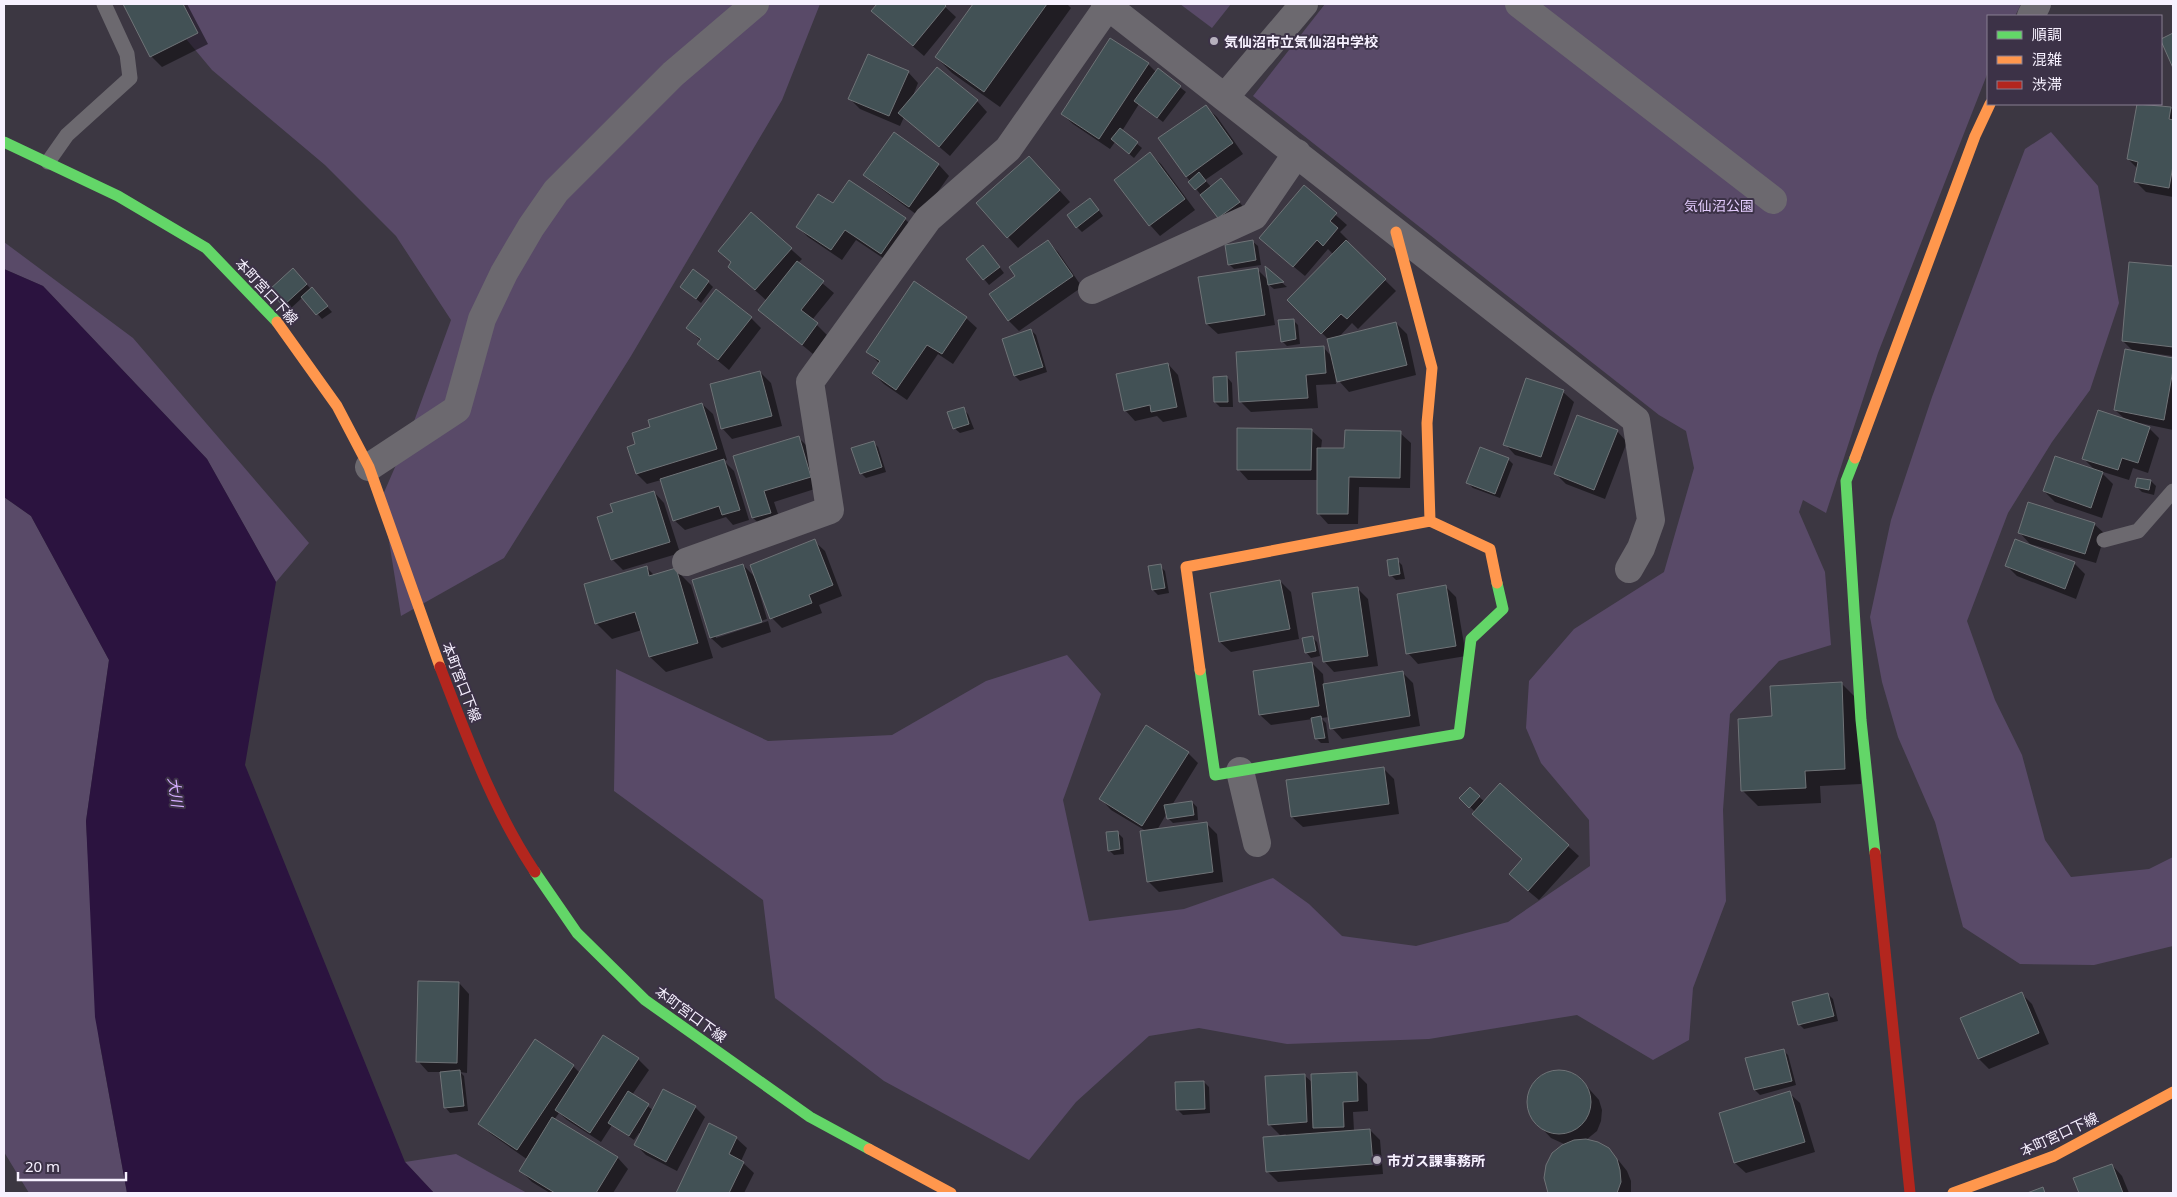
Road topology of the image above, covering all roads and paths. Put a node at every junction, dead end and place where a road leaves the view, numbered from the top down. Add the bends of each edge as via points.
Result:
1 (104, 4) edge
2 (756, 4) edge
3 (1304, 4) edge
4 (1520, 4) edge
5 (1106, 5) edge
6 (1226, 97) junction
7 (1990, 105) edge
8 (4, 142) edge
9 (1297, 153) junction
10 (48, 162) junction
11 (1773, 200) dead end
12 (1396, 232) junction
13 (1092, 290) dead end
14 (369, 467) junction
15 (2173, 491) edge
16 (1430, 521) junction
17 (2104, 540) dead end
18 (686, 562) dead end
19 (1629, 569) dead end
20 (1240, 771) junction
21 (1257, 842) dead end
22 (2173, 1092) edge
23 (951, 1193) edge
24 (1910, 1193) edge
25 (1953, 1193) edge

1 - 10 lane via 127,54 130,78 67,135
2 - 14 street via 673,74 556,191 504,273 482,319 457,409
3 - 6 street
4 - 11 street
5 - 6 street
5 - 18 street via 1008,149 928,219 810,382 830,510
6 - 9 street
7 - 24 street via 1975,136 1846,481 1861,720
8 - 10 street, 本町宮口下線
9 - 12 street
9 - 13 street via 1254,216
10 - 14 street, 本町宮口下線 via 118,196 206,248 280,324 337,406
12 - 16 street via 1432,368 1427,423
12 - 19 street via 1636,420 1651,520
14 - 23 street, 本町宮口下線 via 476,762 521,851 577,933 645,1000 810,1118
15 - 17 lane via 2138,531
16 - 20 street via 1186,567 1215,775
16 - 20 street via 1490,549 1503,609 1470,639 1459,734
20 - 21 street
22 - 25 street, 本町宮口下線 via 2054,1156

